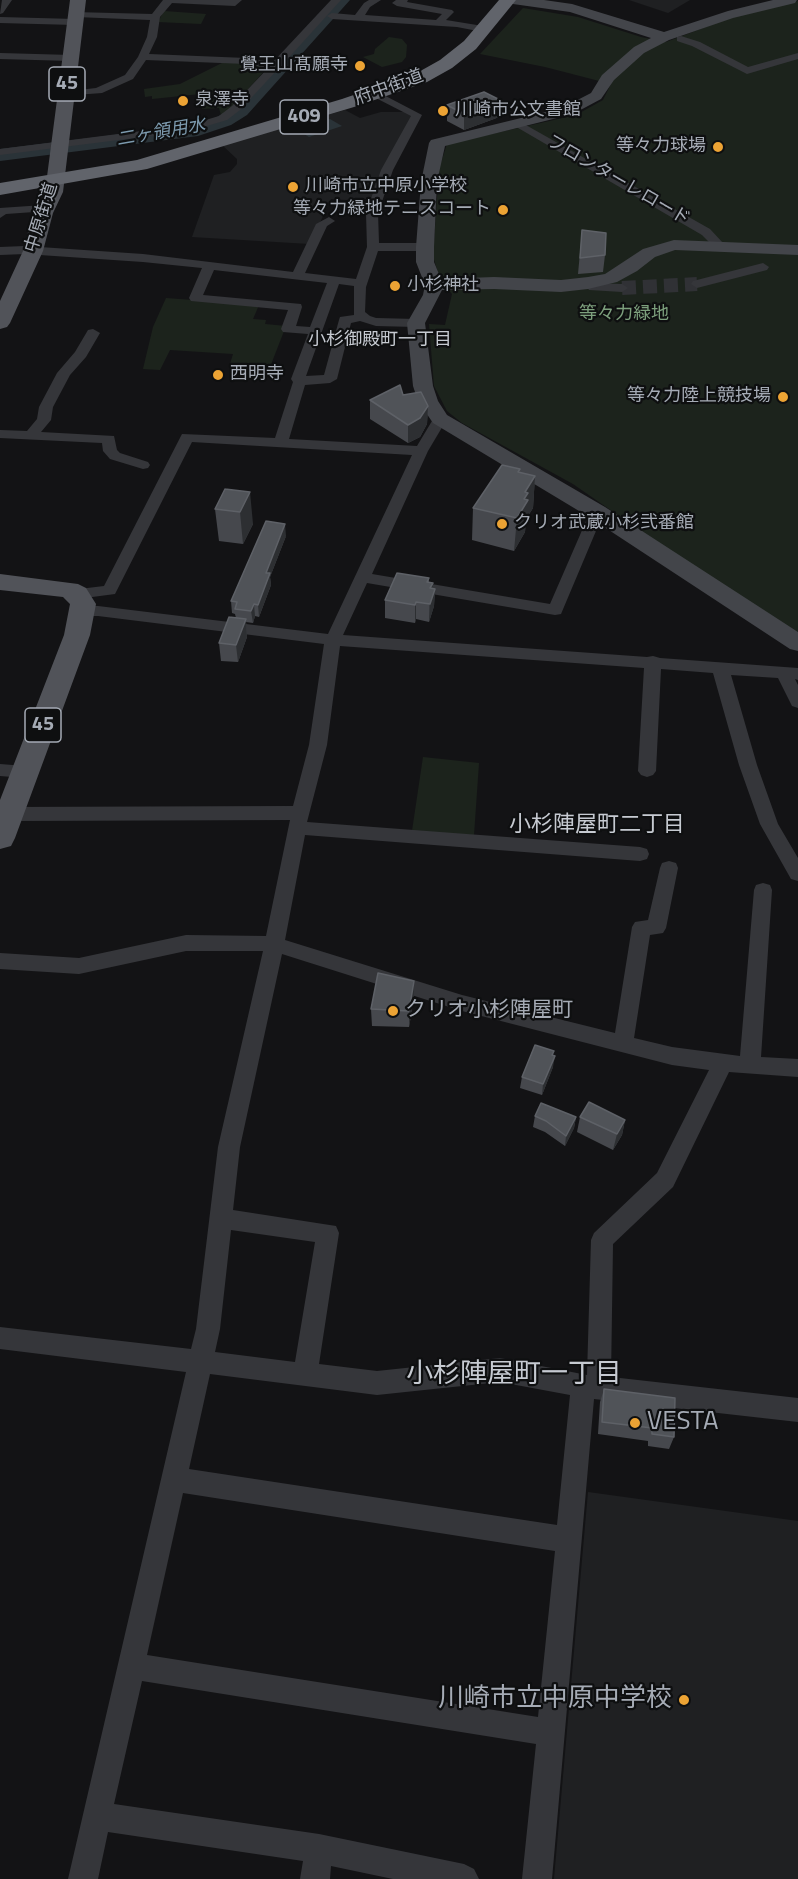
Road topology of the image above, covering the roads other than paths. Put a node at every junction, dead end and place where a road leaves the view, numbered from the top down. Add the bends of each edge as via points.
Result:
1 (169, 0) edge
2 (237, 0) edge
3 (336, 0) edge
4 (348, 0) edge
5 (376, 0) edge
6 (403, 0) edge
7 (449, 0) edge
8 (508, 0) edge
9 (513, 0) edge
10 (790, 0) edge
11 (437, 10) junction
12 (76, 12) edge
13 (332, 16) junction
14 (155, 17) junction
15 (358, 18) junction
16 (0, 20) edge
17 (439, 23) junction
18 (483, 29) junction
19 (664, 38) junction
20 (681, 39) dead end
21 (0, 56) edge
22 (798, 56) edge
23 (143, 57) junction
24 (70, 61) junction
25 (273, 65) junction
26 (287, 67) junction
27 (10, 68) dead end
28 (66, 94) junction
29 (376, 94) junction
30 (517, 123) junction
31 (223, 133) junction
32 (0, 152) edge
33 (55, 153) junction
34 (0, 159) edge
35 (108, 172) junction
36 (54, 181) junction
37 (0, 189) edge
38 (44, 209) junction
39 (0, 214) edge
40 (329, 222) dead end
41 (717, 243) dead end
42 (373, 247) junction
43 (425, 247) junction
44 (0, 250) edge
45 (798, 250) edge
46 (33, 251) junction
47 (210, 265) junction
48 (763, 267) dead end
49 (298, 275) junction
50 (334, 280) junction
51 (361, 283) junction
52 (697, 284) tunnel mouth
53 (434, 285) junction
54 (593, 286) dead end
55 (622, 288) tunnel mouth
56 (1, 316) edge
57 (364, 318) junction
58 (416, 323) junction
59 (315, 331) junction
60 (93, 333) dead end
61 (301, 381) junction
62 (440, 419) junction
63 (0, 434) edge
64 (31, 435) junction
65 (281, 443) junction
66 (421, 452) junction
67 (143, 465) dead end
68 (597, 512) junction
69 (362, 577) junction
70 (0, 582) edge
71 (80, 602) junction
72 (333, 640) junction
73 (798, 643) edge
74 (653, 661) junction
75 (720, 667) junction
76 (790, 673) edge
77 (798, 702) edge
78 (12, 771) edge
79 (647, 771) dead end
80 (299, 821) junction
81 (5, 826) edge
82 (640, 854) dead end
83 (669, 868) dead end
84 (798, 874) edge
85 (763, 890) dead end
86 (274, 944) junction
87 (0, 962) edge
88 (622, 1044) junction
89 (723, 1064) junction
90 (750, 1065) junction
91 (798, 1068) edge
92 (221, 1219) junction
93 (0, 1338) edge
94 (201, 1361) junction
95 (305, 1374) junction
96 (591, 1387) junction
97 (798, 1410) edge
98 (174, 1479) junction
99 (569, 1540) junction
100 (131, 1666) junction
101 (552, 1733) junction
102 (97, 1816) junction
103 (319, 1849) junction
104 (83, 1879) edge
105 (315, 1879) edge
106 (464, 1879) edge
107 (537, 1879) edge

1 - 2 street
1 - 14 street
3 - 25 street
4 - 13 street
5 - 15 street
6 - 11 street via 397,3
7 - 11 street
8 - 18 highway, 府中街道 / 409
9 - 19 street via 572,9
10 - 19 street via 746,9
11 - 17 street via 449,12
12 - 14 street
12 - 16 street
12 - 24 main road, 中原街道 / 45
13 - 15 street
13 - 26 street
14 - 23 street
15 - 17 street
17 - 18 street
18 - 29 highway, 府中街道 / 409 via 470,45 434,71
19 - 30 street via 628,57 589,100 567,111
20 - 22 street via 747,71
21 - 24 street
23 - 25 street
23 - 28 street via 123,81 98,91
24 - 27 street
24 - 28 main road, 中原街道 / 45
25 - 26 street
25 - 33 street via 223,118
26 - 31 street
28 - 33 main road, 中原街道 / 45
29 - 31 highway, 府中街道 / 409
29 - 42 street via 417,115 383,179 372,213
30 - 41 street, フロンターレロード via 706,232
30 - 43 street via 437,143 429,182
31 - 33 street
31 - 35 highway, 府中街道 / 409 via 140,165
32 - 33 street
33 - 34 street
33 - 35 main road via 86,170
33 - 36 main road, 中原街道 / 45
35 - 36 highway, 府中街道 / 409
36 - 37 highway, 府中街道 / 409
36 - 38 main road, 中原街道 / 45 via 54,192
38 - 39 street
38 - 46 main road, 中原街道 / 45
40 - 49 street via 322,224
42 - 43 street
42 - 51 street
43 - 53 street via 425,262
44 - 46 street
45 - 53 street via 674,245 649,253 611,278 588,283
46 - 47 street
46 - 56 main road, 中原街道 / 45
47 - 49 street
47 - 59 street via 195,298 296,307 288,329
48 - 52 street
49 - 50 street
50 - 51 street
50 - 59 street
51 - 57 street via 359,312
53 - 58 street
54 - 55 street
57 - 58 street
57 - 61 street via 345,320 330,379
58 - 62 street via 423,386
59 - 61 street via 298,379
60 - 64 street via 64,373 46,407 44,420
61 - 65 street
62 - 66 street
62 - 68 street
63 - 64 street
64 - 67 street via 109,439 110,451 115,456
65 - 66 street
65 - 71 street via 187,437 109,590
66 - 69 street
68 - 69 street via 555,610
68 - 73 street
69 - 72 street
70 - 71 main road via 69,590
71 - 72 street via 98,610
71 - 78 main road, 45 via 77,635
72 - 74 street
72 - 80 street via 324,712
74 - 75 street
74 - 79 street
75 - 76 street
75 - 84 street via 769,824
76 - 77 street
78 - 81 main road, 45
80 - 81 street
80 - 82 street
80 - 86 street
83 - 88 street via 656,928 642,927
85 - 90 street
86 - 87 street via 186,943 79,966
86 - 88 street via 462,1003
86 - 92 street via 229,1147
88 - 89 street
89 - 90 street
89 - 96 street via 664,1180 602,1240
90 - 91 street
92 - 94 street
92 - 95 street via 328,1233
93 - 94 street
94 - 95 street
94 - 98 street
95 - 96 street via 376,1383 500,1370
96 - 97 street
96 - 99 street
98 - 99 street
98 - 100 street
99 - 101 street
100 - 101 street
100 - 102 street
101 - 107 street
102 - 103 street
102 - 104 street
103 - 105 street
103 - 106 street

